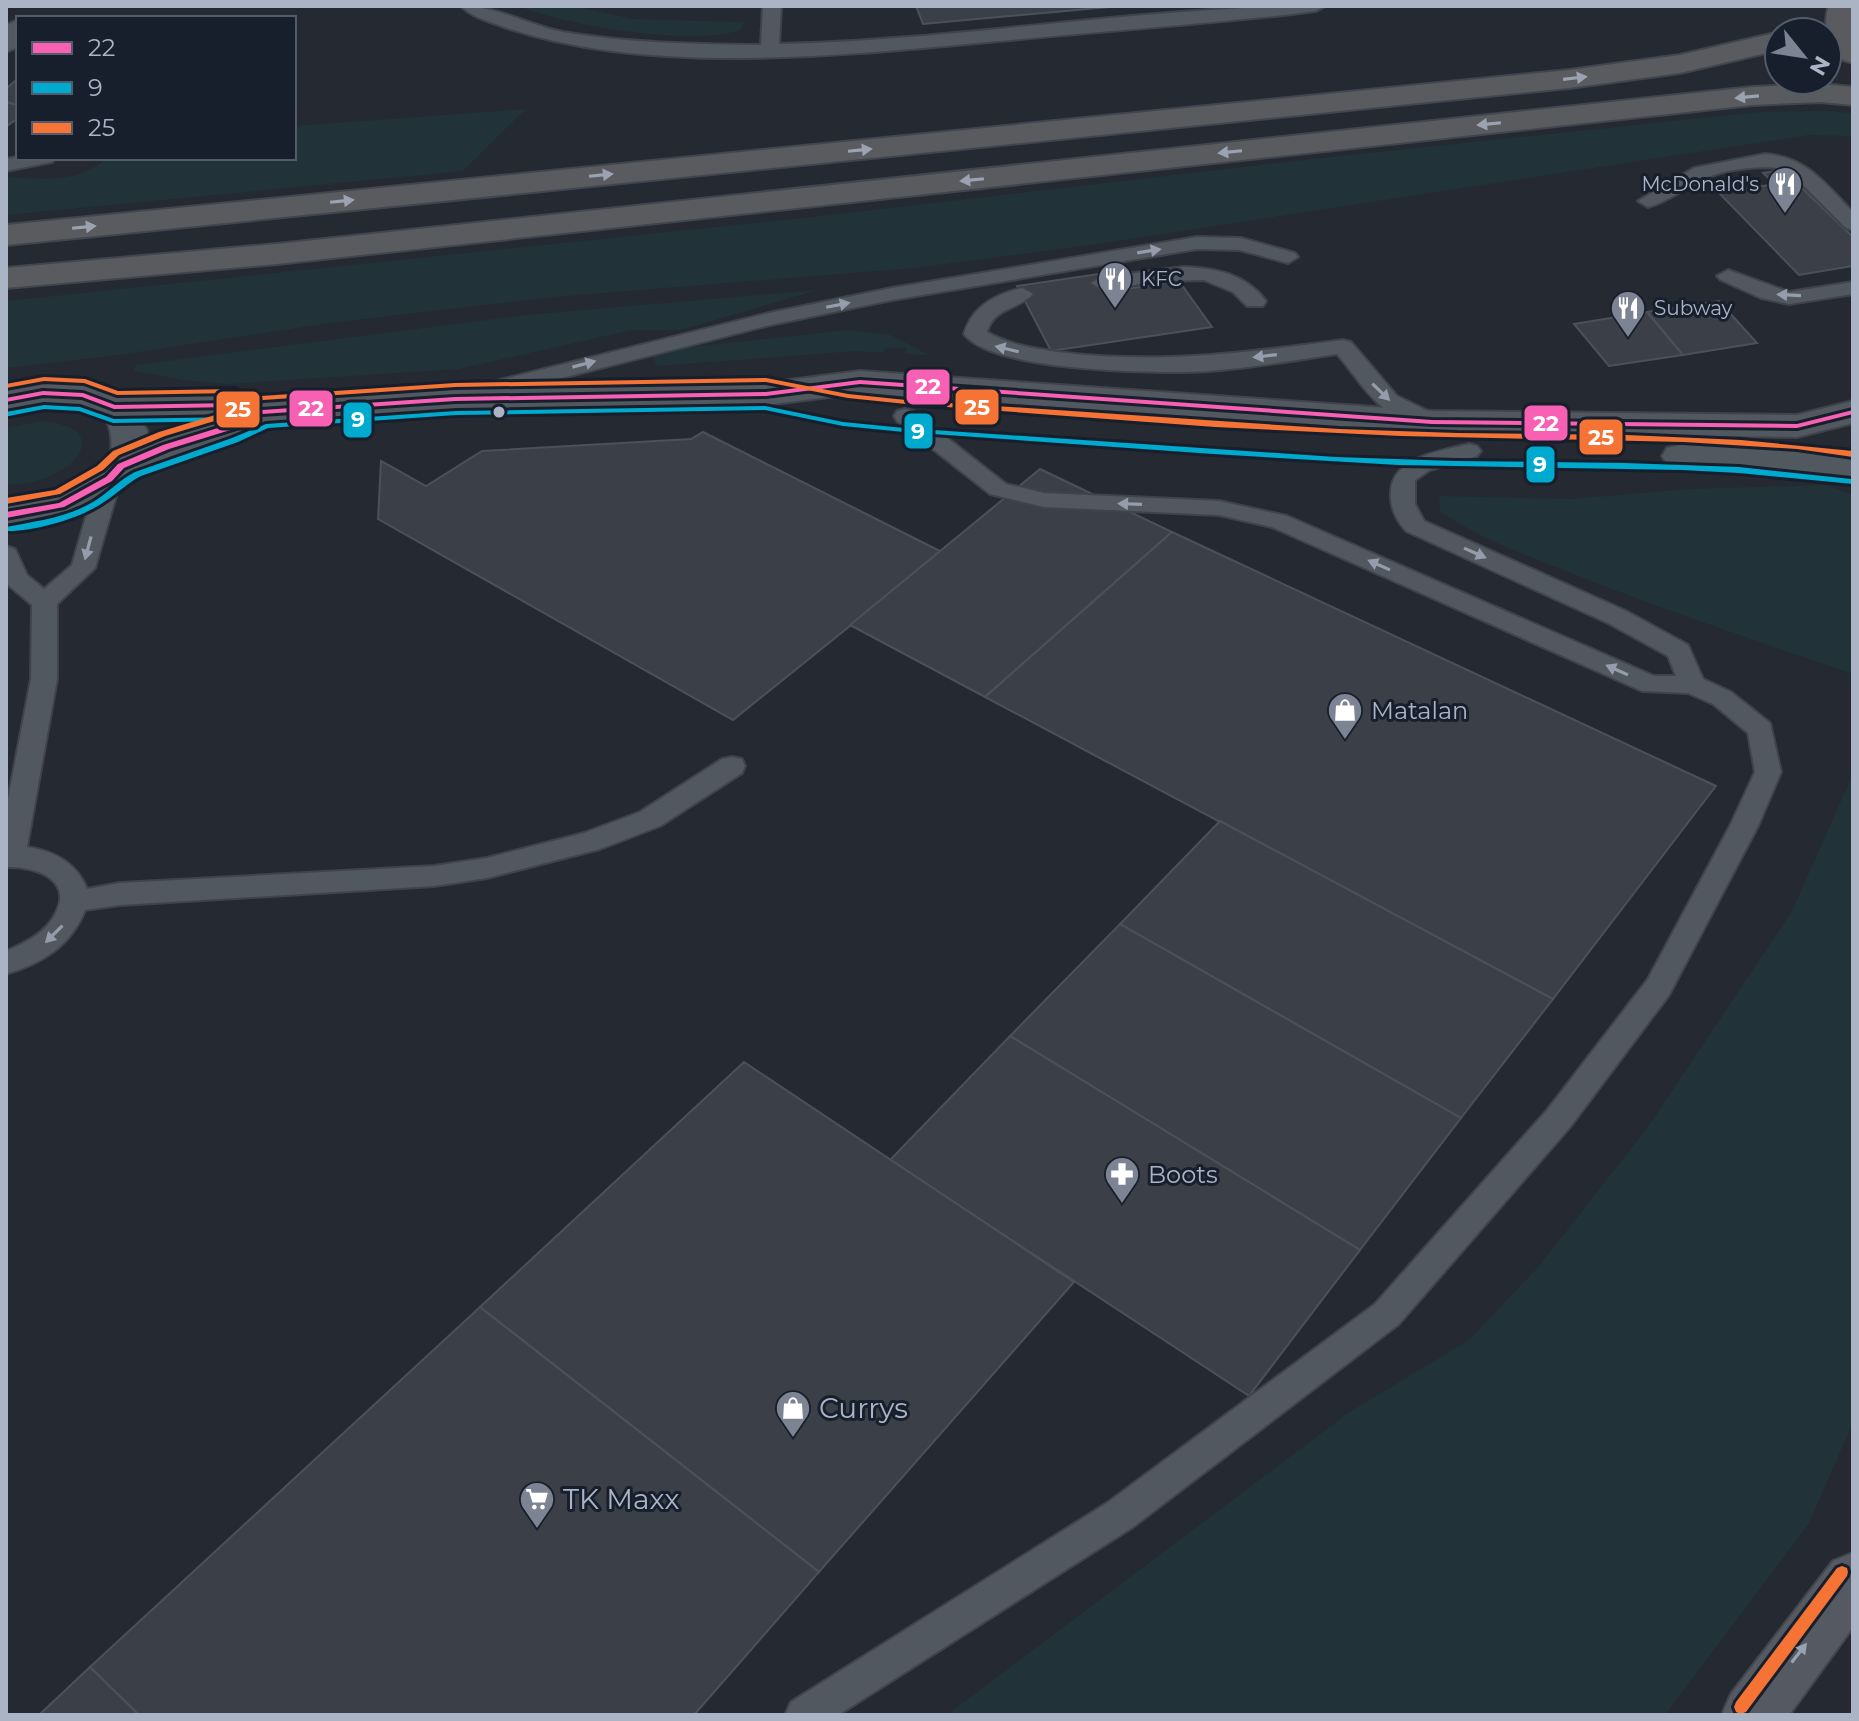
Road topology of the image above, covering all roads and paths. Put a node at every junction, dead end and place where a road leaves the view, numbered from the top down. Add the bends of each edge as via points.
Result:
1 (470, 6) edge
2 (772, 6) edge
3 (1316, 6) edge
4 (1763, 45) edge
5 (770, 50) junction
6 (1853, 96) edge
7 (34, 160) edge
8 (6, 165) edge
9 (1720, 170) junction
10 (1648, 201) dead end
11 (1673, 205) dead end
12 (1853, 224) edge
13 (6, 235) edge
14 (1288, 257) dead end
15 (1728, 276) dead end
16 (6, 278) edge
17 (1102, 283) dead end
18 (1853, 288) edge
19 (1022, 294) dead end
20 (1255, 301) dead end
21 (766, 394) junction
22 (455, 399) junction
23 (6, 400) edge
24 (114, 407) junction
25 (262, 412) junction
26 (1853, 412) edge
27 (905, 416) junction
28 (1432, 422) junction
29 (1469, 451) junction
30 (1853, 468) edge
31 (115, 473) junction
32 (6, 515) edge
33 (6, 554) edge
34 (45, 602) junction
35 (1692, 684) junction
36 (732, 766) dead end
37 (9, 857) edge
38 (75, 901) junction
39 (6, 963) edge
40 (1853, 1580) edge
41 (804, 1715) edge
42 (1752, 1715) edge

1 - 5 lane via 522,27 585,42
2 - 5 lane
3 - 5 lane via 892,47
13 -> 4 highway via 1555,81 1680,64
6 -> 16 highway via 1752,96 277,254
7 - 8 lane
9 - 10 lane via 1701,172
9 - 11 lane via 1720,183
9 - 12 lane via 1765,160 1796,167
22 -> 14 lane via 754,322 892,294 1197,243 1241,244
18 -> 15 lane via 1789,298
17 - 20 lane via 1205,273 1246,290
19 - 28 lane via 996,303 977,323 975,334 986,344 1010,351 1169,365 1343,347 1389,401
21 - 22 street
21 - 27 street
21 - 28 street via 860,382
22 - 25 street
23 - 24 street via 43,393 83,395
24 - 25 street via 233,405
24 - 31 street via 129,423 132,444
25 - 31 street via 233,427 166,447
26 - 28 street via 1797,426
27 - 29 street
35 -> 27 lane via 1651,685 1279,521 1219,508 1044,500 998,489
29 - 30 street via 1719,456
29 -> 35 lane via 1422,465 1404,477 1406,518 1679,651
31 - 32 street via 61,505
31 -> 34 lane via 83,568
33 - 34 lane via 16,579
34 - 37 lane via 44,679
35 - 41 lane via 1722,698 1761,729 1768,772 1659,987 1559,1118 1387,1314 1120,1515
36 - 38 lane via 650,819 590,842 487,868
37 - 38 lane via 41,859 61,868 72,883
38 -> 39 lane via 52,939
42 -> 40 main road

